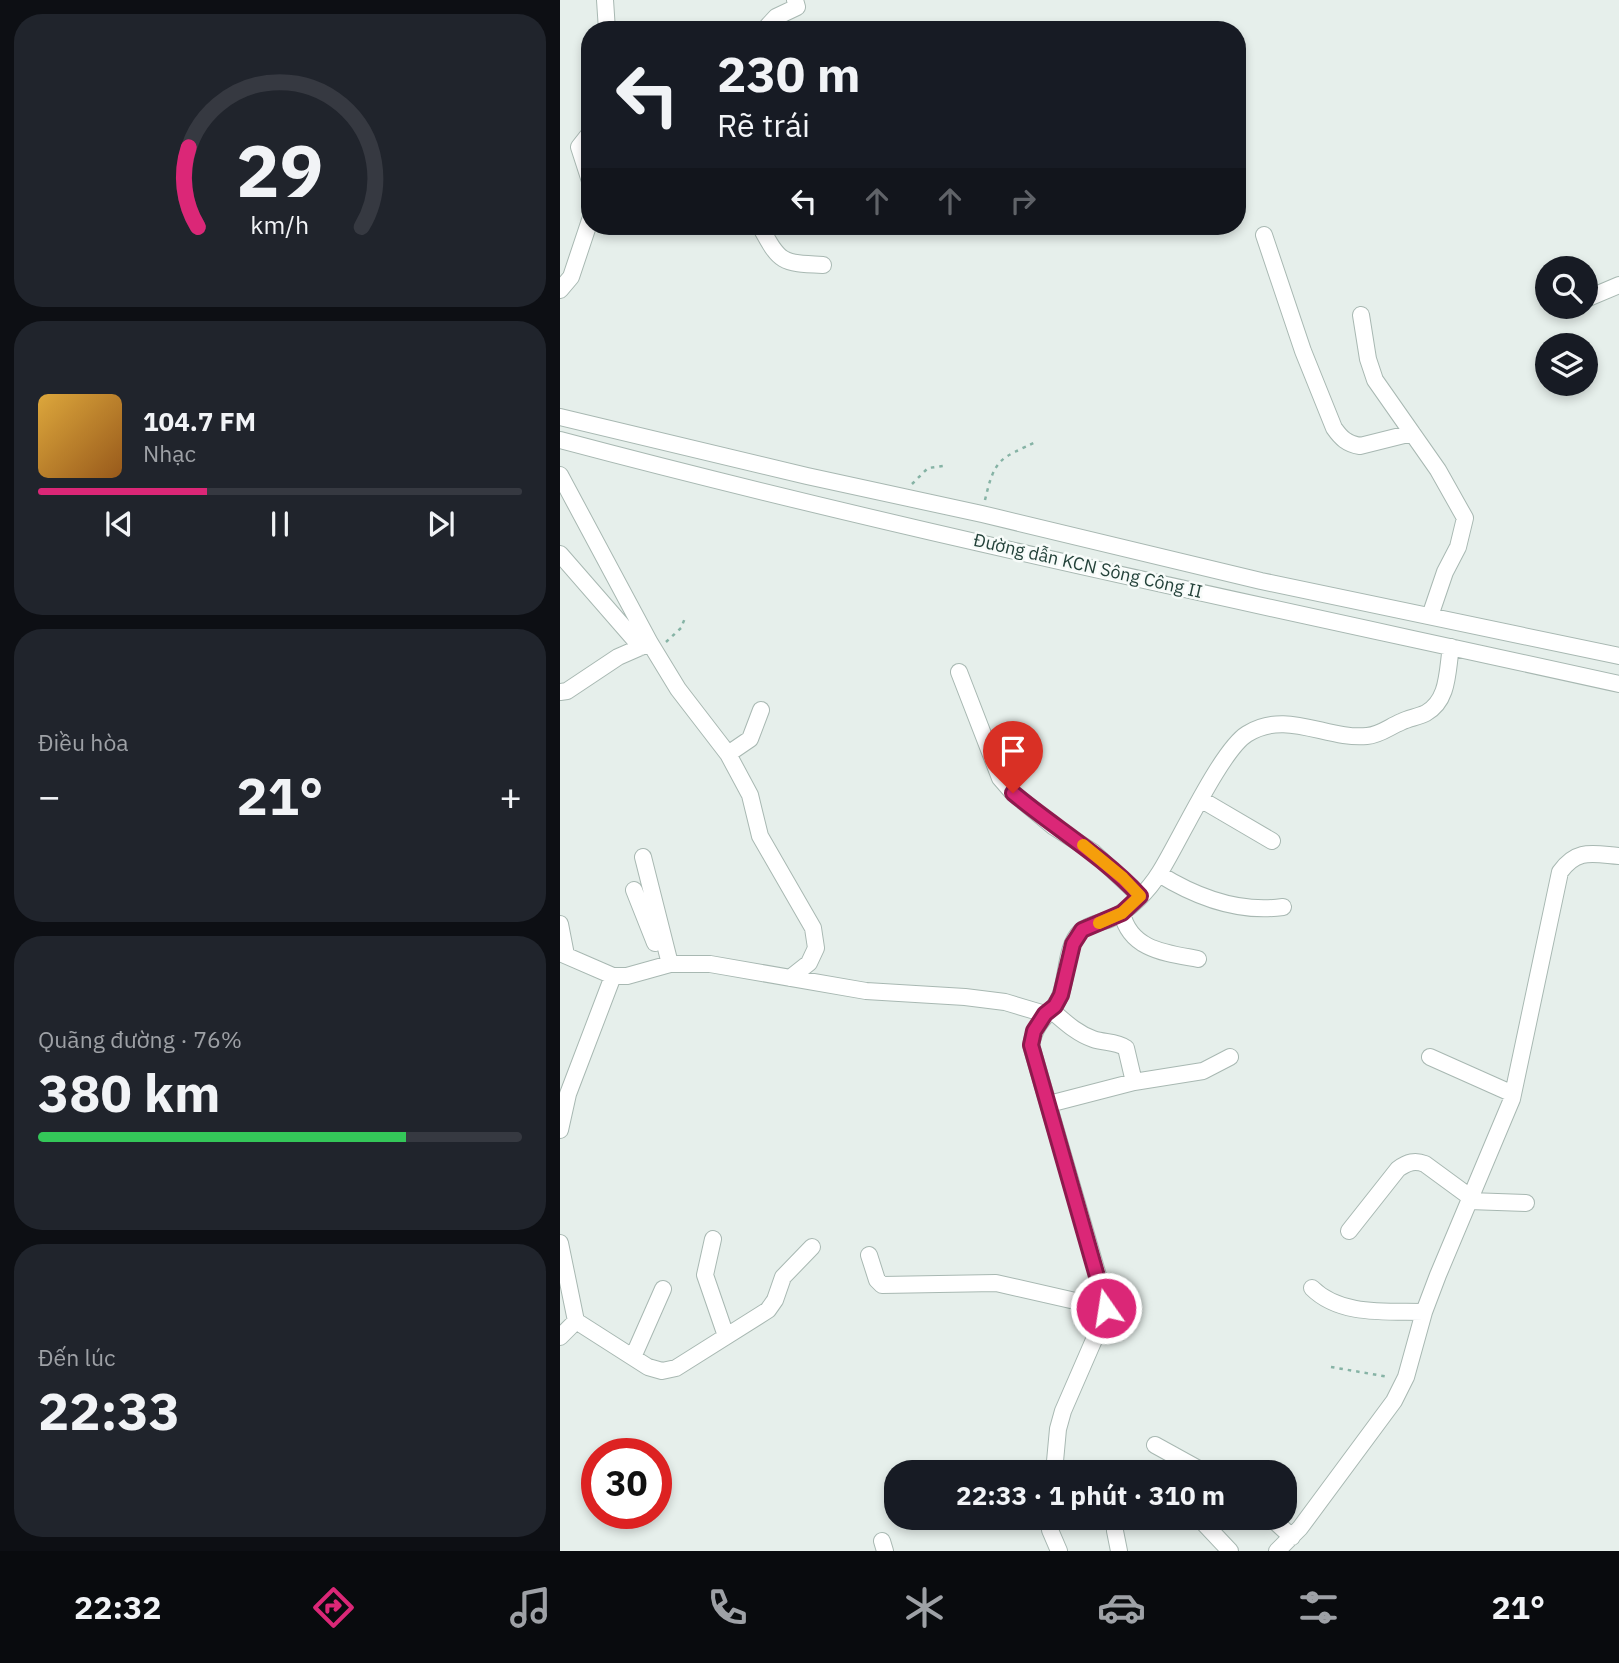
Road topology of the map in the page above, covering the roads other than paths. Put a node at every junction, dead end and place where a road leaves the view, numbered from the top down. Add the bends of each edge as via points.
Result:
1 (605, 0) edge
2 (795, 0) edge
3 (606, 21) edge
4 (772, 21) edge
5 (585, 235) edge
6 (764, 235) edge
7 (1264, 235) dead end
8 (560, 263) edge
9 (823, 265) dead end
10 (571, 277) junction
11 (1619, 285) edge
12 (560, 290) edge
13 (1598, 294) edge
14 (1361, 315) dead end
15 (560, 417) edge
16 (1412, 433) junction
17 (560, 440) edge
18 (707, 452) junction
19 (560, 476) edge
20 (701, 477) junction
21 (560, 554) edge
22 (1430, 616) junction
23 (648, 647) junction
24 (1451, 647) junction
25 (1619, 656) edge
26 (959, 672) dead end
27 (1619, 684) edge
28 (562, 687) edge
29 (761, 710) dead end
30 (728, 754) junction
31 (1202, 800) junction
32 (1272, 841) dead end
33 (1619, 856) edge
34 (643, 857) dead end
35 (1160, 874) junction
36 (635, 890) dead end
37 (1140, 896) junction
38 (1283, 907) dead end
39 (1122, 913) junction
40 (560, 924) edge
41 (563, 954) edge
42 (1198, 959) dead end
43 (666, 965) junction
44 (613, 976) junction
45 (790, 978) junction
46 (1048, 1012) junction
47 (1430, 1056) dead end
48 (1230, 1057) dead end
49 (1134, 1082) junction
50 (1513, 1094) junction
51 (1049, 1104) junction
52 (560, 1130) edge
53 (1469, 1199) junction
54 (1526, 1203) dead end
55 (1349, 1231) dead end
56 (713, 1239) dead end
57 (560, 1243) edge
58 (812, 1247) dead end
59 (869, 1255) dead end
60 (1312, 1288) dead end
61 (663, 1289) dead end
62 (566, 1298) edge
63 (1106, 1308) junction
64 (1424, 1312) junction
65 (576, 1321) junction
66 (726, 1336) junction
67 (560, 1337) edge
68 (633, 1357) junction
69 (1155, 1445) dead end
70 (1055, 1460) edge
71 (1182, 1460) edge
72 (1050, 1530) edge
73 (1210, 1530) edge
74 (1284, 1530) edge
75 (1115, 1531) dead end
76 (1292, 1537) junction
77 (1059, 1551) edge
78 (1119, 1551) edge
79 (1230, 1551) edge
80 (1278, 1551) edge

1 - 3 street
2 - 4 street via 797,7 792,12
5 - 10 street
6 - 9 street via 779,257 791,264
7 - 16 street via 1303,351 1339,436 1360,446
8 - 10 street
10 - 12 street
11 - 13 street
14 - 16 street via 1376,380
15 - 18 street, Đường dẫn KCN Sông Công II
16 - 22 street via 1465,517
17 - 20 street, Đường dẫn KCN Sông Công II
18 - 20 street
18 - 22 street, Đường dẫn KCN Sông Công II
19 - 23 street
20 - 24 street, Đường dẫn KCN Sông Công II
21 - 23 street
22 - 25 street, Đường dẫn KCN Sông Công II
23 - 28 street via 618,657
23 - 30 street
24 - 27 street, Đường dẫn KCN Sông Công II
24 - 31 street via 1443,698 1424,714 1370,736 1300,725 1254,730 1242,737
26 - 37 street via 1000,778
29 - 30 street via 750,739
30 - 45 street via 750,794 760,836 813,928 816,948 809,963
31 - 32 street
31 - 35 street
33 - 50 street via 1584,853 1570,858 1560,872
34 - 43 street
35 - 37 street
35 - 38 street via 1213,900 1259,910
36 - 43 street
37 - 39 street
39 - 42 street via 1128,931 1152,950
39 - 46 street via 1082,930 1073,944 1061,995
40 - 41 street
41 - 44 street
43 - 44 street
43 - 45 street via 710,964
44 - 52 street via 568,1094
45 - 46 street via 866,991 992,1000
46 - 49 street via 1082,1034 1126,1048
46 - 51 street via 1034,1031 1031,1045
47 - 50 street
48 - 49 street via 1203,1071
49 - 51 street
50 - 53 street
51 - 63 street
53 - 54 street
53 - 55 street via 1426,1164 1406,1163
53 - 64 street
56 - 66 street via 705,1275
57 - 62 street
58 - 66 street via 783,1277 768,1310
59 - 63 street via 882,1285 996,1283
60 - 64 street via 1332,1303 1377,1311
61 - 68 street
62 - 65 street
63 - 70 street via 1063,1411
64 - 76 street via 1406,1377 1394,1401
65 - 67 street
65 - 68 street
66 - 68 street via 676,1368 662,1371
69 - 71 street
72 - 77 street
73 - 79 street
74 - 76 street
75 - 78 street
76 - 80 street

